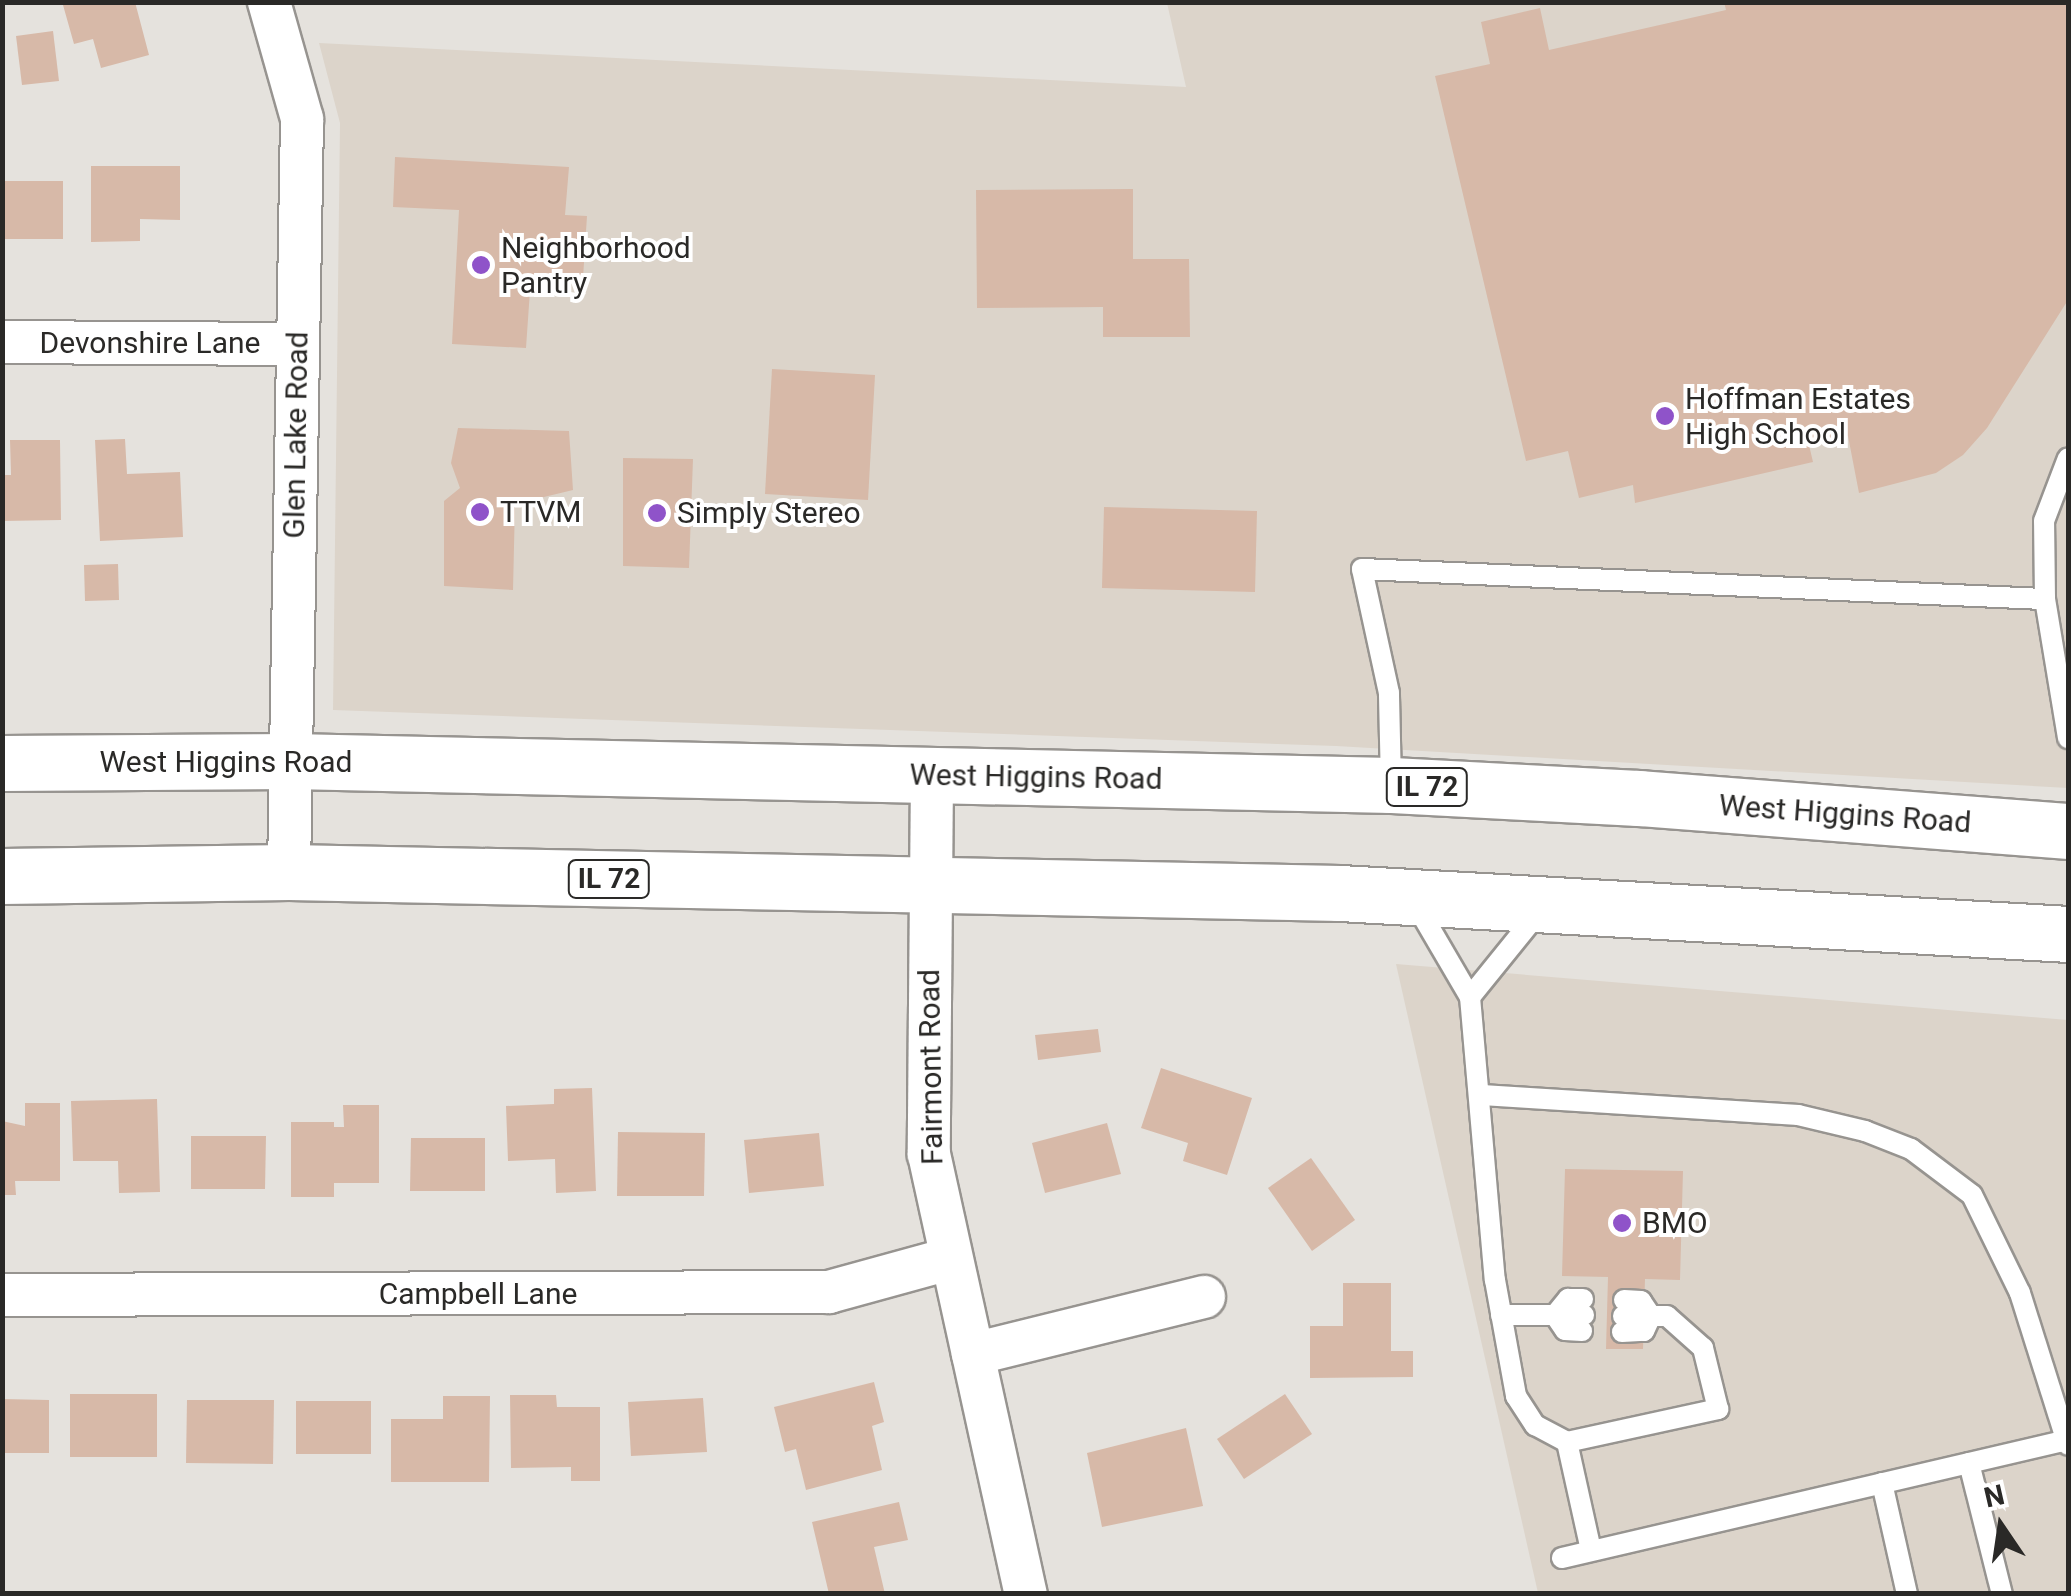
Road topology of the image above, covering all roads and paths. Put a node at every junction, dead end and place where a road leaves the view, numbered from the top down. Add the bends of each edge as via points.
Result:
1 (269, 2) edge
2 (2, 342) edge
3 (298, 344) junction
4 (2068, 458) edge
5 (2045, 600) junction
6 (2068, 738) edge
7 (291, 760) junction
8 (2, 763) edge
9 (932, 775) junction
10 (1391, 785) junction
11 (2068, 830) edge
12 (289, 872) junction
13 (2, 876) edge
14 (928, 885) junction
15 (1411, 897) junction
16 (1545, 904) junction
17 (2068, 934) edge
18 (1470, 997) junction
19 (1482, 1094) junction
20 (950, 1260) junction
21 (2, 1295) edge
22 (1204, 1297) dead end
23 (1501, 1314) junction
24 (1583, 1315) dead end
25 (1623, 1316) dead end
26 (973, 1354) junction
27 (1567, 1442) junction
28 (2068, 1442) edge
29 (1969, 1463) junction
30 (1882, 1483) junction
31 (1591, 1550) junction
32 (1562, 1558) dead end
33 (1026, 1594) edge
34 (1908, 1594) edge
35 (2002, 1594) edge

1 - 3 street, Glen Lake Road via 302,119
2 - 3 street, Devonshire Lane
3 - 7 street, Glen Lake Road
4 - 5 lane via 2044,521
5 - 6 lane
5 - 10 lane via 1362,569 1390,693
7 - 8 main road, West Higgins Road / IL 72
7 - 9 main road, West Higgins Road / IL 72
7 - 12 street, Glen Lake Road
9 - 10 main road, West Higgins Road / IL 72
9 - 14 street, Fairmont Road
10 - 11 main road, West Higgins Road / IL 72
12 - 13 main road, IL 72
12 - 14 main road, IL 72
14 - 15 main road, IL 72
14 - 20 street, Fairmont Road via 929,1154
15 - 16 main road, IL 72
15 - 18 lane
16 - 17 main road, IL 72
16 - 18 lane
18 - 19 lane
19 - 23 lane
19 - 28 lane via 1798,1115 1912,1149 1972,1196 2020,1293
20 - 21 street, Campbell Lane via 829,1292
20 - 26 street, Fairmont Road
22 - 26 street
23 - 24 lane
23 - 27 lane via 1516,1396 1536,1425
25 - 27 lane via 1667,1316 1702,1348 1718,1409
26 - 33 street, Fairmont Road
27 - 31 lane
28 - 29 lane
29 - 30 lane
29 - 35 lane
30 - 31 lane
30 - 34 lane
31 - 32 lane

